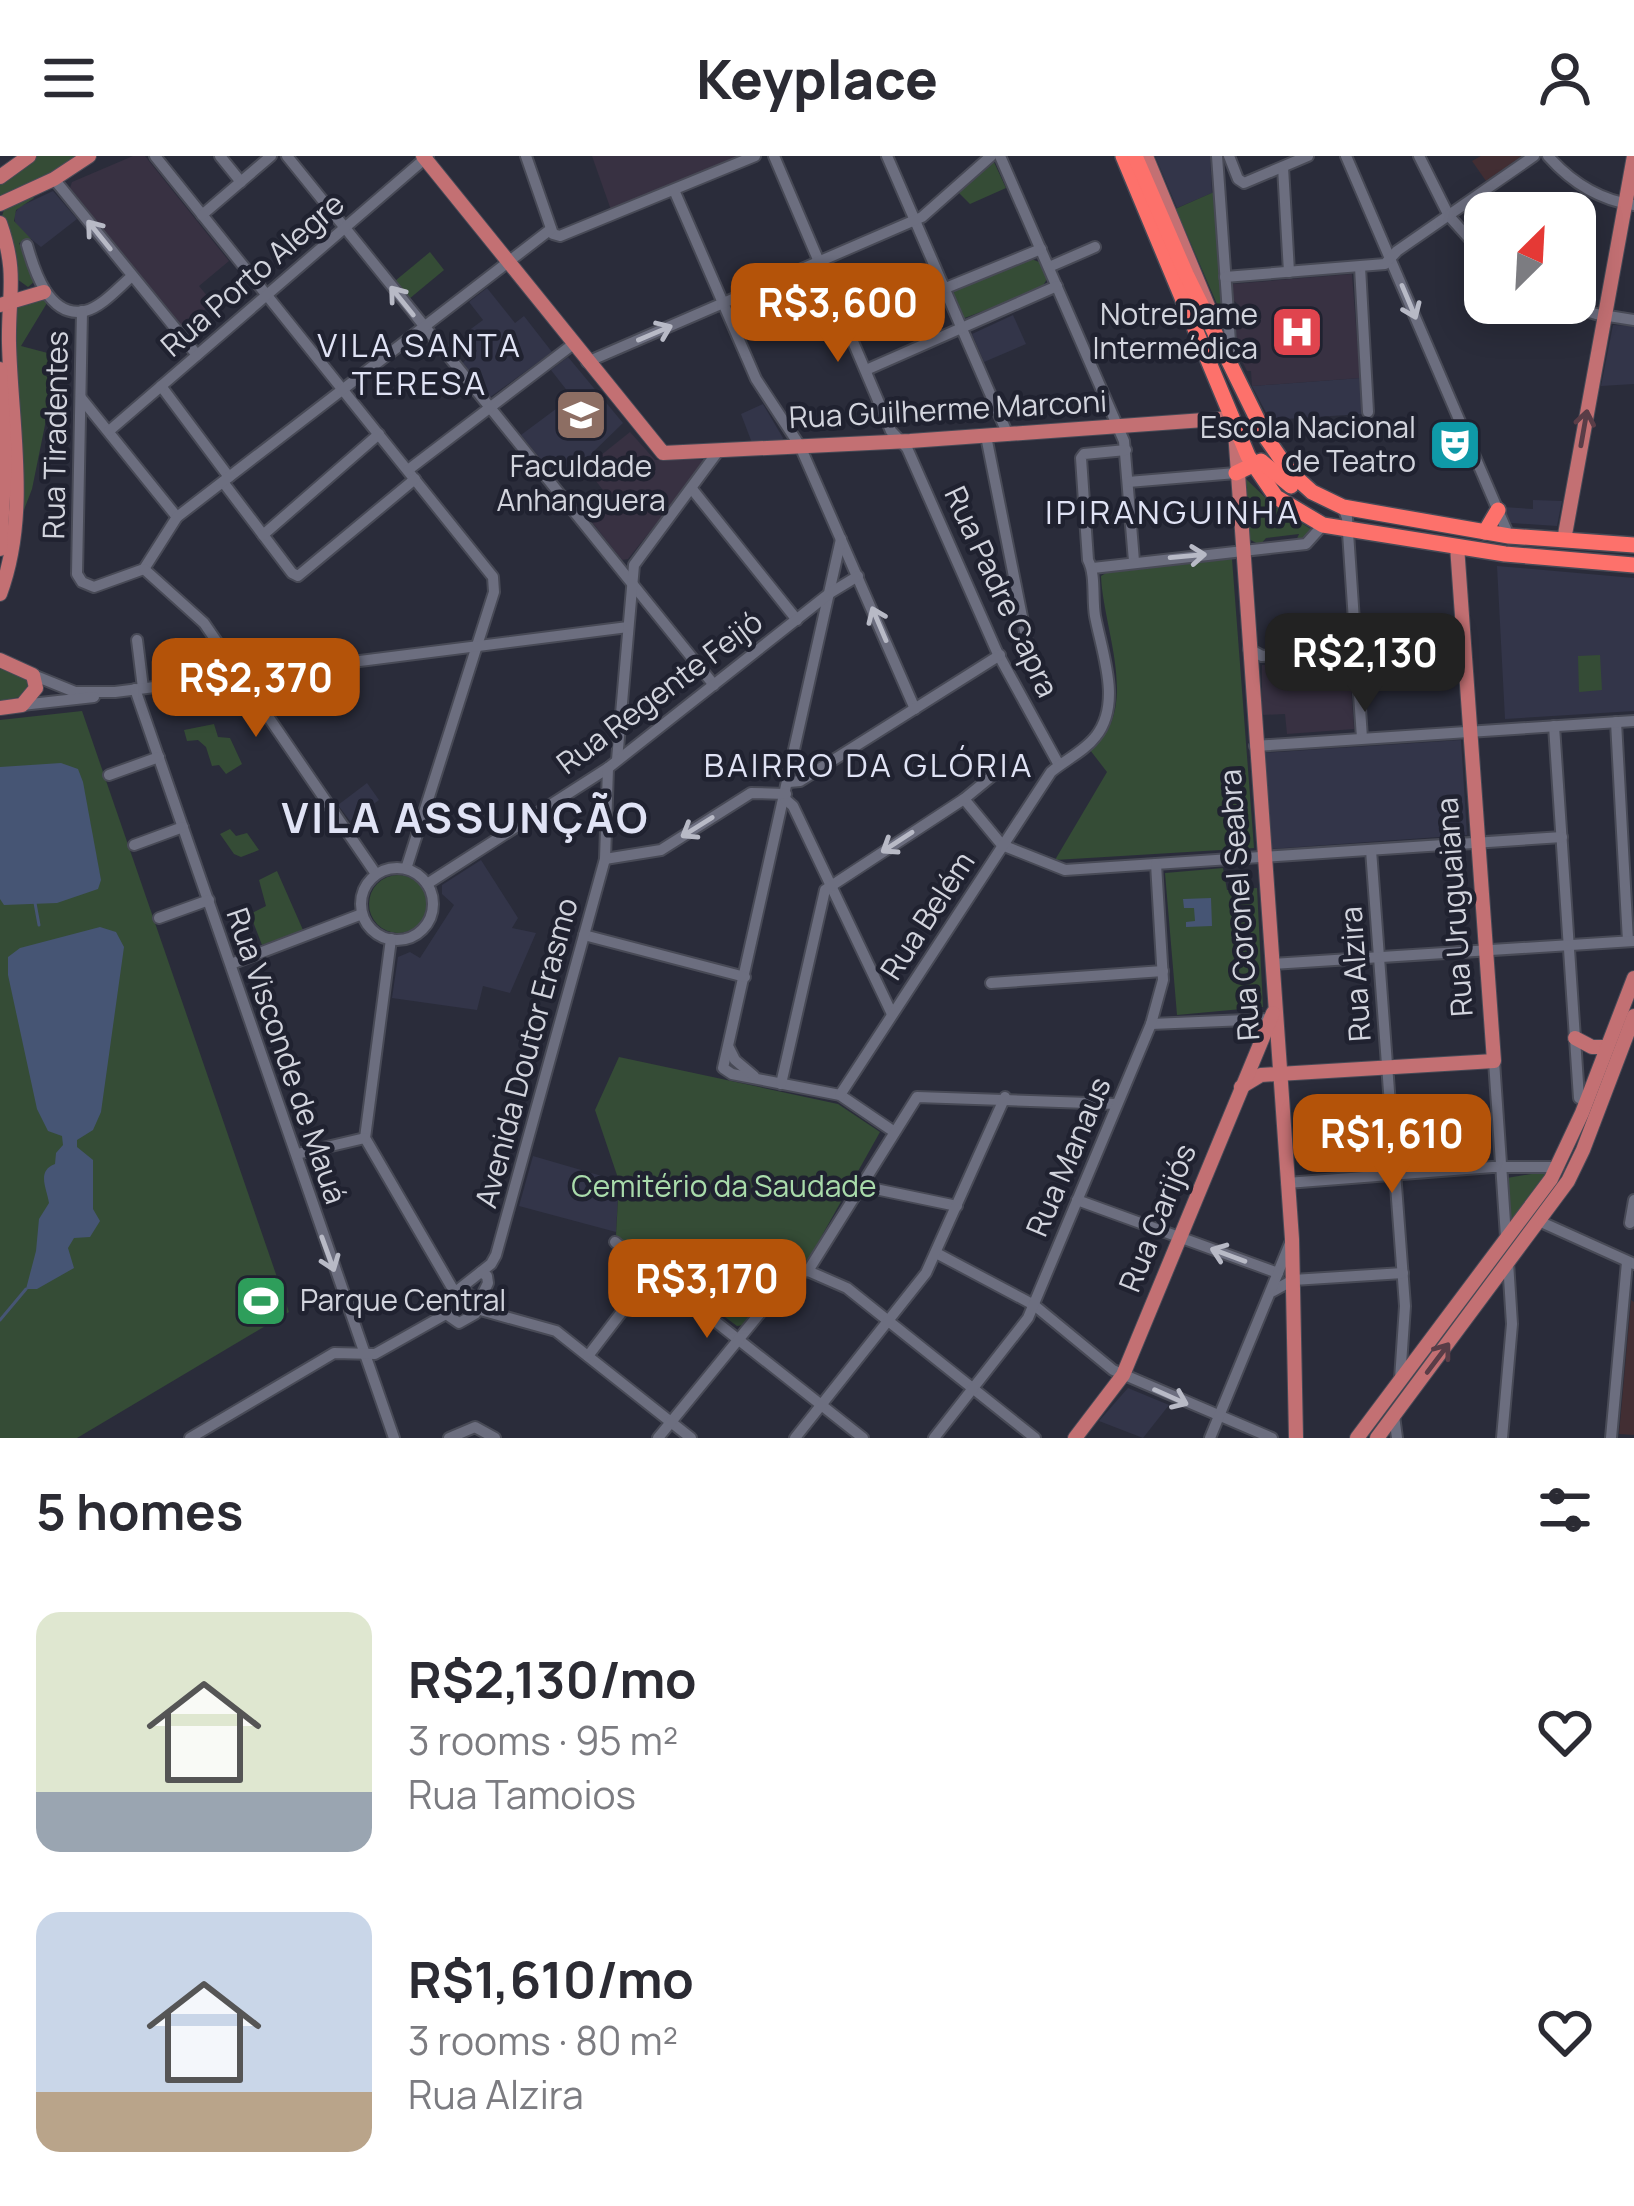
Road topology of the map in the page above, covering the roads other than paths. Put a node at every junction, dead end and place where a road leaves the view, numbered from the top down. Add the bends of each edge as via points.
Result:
1 (28, 156) edge
2 (89, 156) edge
3 (154, 156) edge
4 (220, 156) edge
5 (271, 156) edge
6 (287, 156) edge
7 (526, 156) edge
8 (755, 156) edge
9 (774, 156) edge
10 (887, 156) edge
11 (996, 156) edge
12 (1121, 156) edge
13 (1136, 156) edge
14 (1146, 156) edge
15 (1217, 156) edge
16 (1229, 156) edge
17 (1308, 156) edge
18 (1346, 156) edge
19 (1420, 156) edge
20 (1534, 156) edge
21 (1548, 156) edge
22 (1634, 156) edge
23 (426, 157) edge
24 (1283, 167) junction
25 (0, 178) edge
26 (54, 179) junction
27 (241, 182) junction
28 (674, 190) junction
29 (1630, 204) edge
30 (1, 206) edge
31 (202, 215) junction
32 (1449, 216) junction
33 (915, 220) junction
34 (344, 228) junction
35 (552, 231) junction
36 (1464, 233) edge
37 (2, 235) edge
38 (27, 245) dead end
39 (1095, 247) dead end
40 (1041, 249) junction
41 (1390, 259) junction
42 (819, 262) junction
43 (508, 263) junction
44 (1049, 267) junction
45 (1360, 267) junction
46 (1289, 272) junction
47 (132, 276) junction
48 (1225, 277) junction
49 (14, 281) junction
50 (1057, 286) junction
51 (945, 290) junction
52 (44, 292) junction
53 (266, 296) junction
54 (6, 302) edge
55 (723, 304) junction
56 (82, 311) junction
57 (1596, 313) edge
58 (1605, 316) junction
59 (1634, 320) edge
60 (424, 328) junction
61 (848, 328) junction
62 (962, 328) junction
63 (1220, 342) junction
64 (572, 344) junction
65 (197, 355) junction
66 (586, 362) junction
67 (1232, 368) junction
68 (0, 369) edge
69 (866, 370) junction
70 (161, 386) junction
71 (343, 390) junction
72 (81, 398) junction
73 (488, 408) junction
74 (1367, 412) dead end
75 (1233, 421) junction
76 (1118, 427) junction
77 (109, 431) junction
78 (379, 434) junction
79 (1008, 434) junction
80 (986, 436) junction
81 (899, 440) junction
82 (800, 446) junction
83 (1126, 450) junction
84 (719, 451) junction
85 (1252, 464) junction
86 (1236, 473) junction
87 (1279, 474) junction
88 (412, 475) junction
89 (226, 479) junction
90 (1128, 482) junction
91 (692, 489) junction
92 (1322, 498) junction
93 (1343, 506) junction
94 (1498, 510) junction
95 (177, 518) junction
96 (1322, 525) junction
97 (1453, 526) junction
98 (1348, 529) junction
99 (1485, 532) junction
100 (263, 536) junction
101 (1509, 536) junction
102 (841, 539) junction
103 (1564, 540) junction
104 (1634, 545) edge
105 (1457, 546) junction
106 (0, 548) edge
107 (1241, 551) junction
108 (1518, 555) junction
109 (1553, 558) junction
110 (1134, 561) junction
111 (1634, 565) edge
112 (1093, 568) junction
113 (144, 569) junction
114 (127, 575) junction
115 (858, 576) junction
116 (161, 582) junction
117 (632, 585) junction
118 (830, 593) junction
119 (0, 594) edge
120 (801, 616) junction
121 (824, 625) junction
122 (628, 627) junction
123 (137, 640) dead end
124 (1463, 640) junction
125 (1027, 642) dead end
126 (0, 646) edge
127 (477, 646) junction
128 (1355, 648) junction
129 (1255, 652) junction
130 (1000, 656) junction
131 (0, 660) edge
132 (16, 667) junction
133 (33, 675) junction
134 (240, 676) junction
135 (714, 685) junction
136 (139, 689) junction
137 (115, 692) junction
138 (22, 705) junction
139 (0, 708) edge
140 (915, 709) junction
141 (1634, 721) edge
142 (1616, 722) junction
143 (1554, 726) junction
144 (1470, 731) junction
145 (1362, 738) junction
146 (1256, 746) junction
147 (159, 758) junction
148 (612, 764) junction
149 (1059, 765) junction
150 (109, 775) dead end
151 (992, 776) dead end
152 (787, 792) junction
153 (964, 800) junction
154 (183, 827) junction
155 (1562, 837) junction
156 (1477, 843) junction
157 (134, 845) dead end
158 (1002, 845) junction
159 (1371, 850) junction
160 (1263, 857) junction
161 (605, 859) junction
162 (1156, 864) junction
163 (406, 869) junction
164 (376, 874) junction
165 (427, 884) junction
166 (830, 885) junction
167 (208, 900) junction
168 (362, 914) junction
169 (159, 918) dead end
170 (584, 935) junction
171 (391, 939) junction
172 (1631, 941) edge
173 (1568, 945) junction
174 (1485, 950) junction
175 (1378, 957) junction
176 (231, 964) junction
177 (1271, 964) junction
178 (1163, 971) junction
179 (745, 977) junction
180 (1634, 978) edge
181 (991, 983) dead end
182 (1273, 1014) junction
183 (892, 1015) junction
184 (1634, 1016) edge
185 (1151, 1024) junction
186 (1575, 1038) junction
187 (1607, 1047) junction
188 (1253, 1058) junction
189 (1494, 1061) junction
190 (1387, 1067) junction
191 (1279, 1074) junction
192 (1262, 1075) junction
193 (782, 1084) junction
194 (1241, 1087) junction
195 (840, 1095) junction
196 (1005, 1097) junction
197 (1579, 1098) dead end
198 (1117, 1104) junction
199 (893, 1131) junction
200 (365, 1138) junction
201 (298, 1154) junction
202 (1558, 1167) junction
203 (1501, 1170) junction
204 (1394, 1173) junction
205 (1287, 1183) junction
206 (861, 1186) junction
207 (1077, 1200) junction
208 (1634, 1200) edge
209 (957, 1206) junction
210 (1541, 1222) junction
211 (1630, 1223) dead end
212 (1178, 1237) junction
213 (616, 1242) dead end
214 (1506, 1243) junction
215 (938, 1254) junction
216 (1630, 1263) edge
217 (1508, 1265) junction
218 (808, 1270) junction
219 (652, 1271) junction
220 (481, 1272) junction
221 (1402, 1274) junction
222 (1285, 1276) junction
223 (456, 1290) junction
224 (1034, 1305) junction
225 (477, 1308) junction
226 (446, 1314) junction
227 (889, 1321) junction
228 (740, 1338) junction
229 (364, 1354) junction
230 (588, 1356) junction
231 (1123, 1375) junction
232 (1400, 1382) junction
233 (973, 1389) junction
234 (822, 1405) junction
235 (1394, 1416) junction
236 (1220, 1419) junction
237 (672, 1422) junction
238 (190, 1438) edge
239 (394, 1438) edge
240 (449, 1438) edge
241 (495, 1438) edge
242 (658, 1438) edge
243 (691, 1438) edge
244 (796, 1438) edge
245 (863, 1438) edge
246 (934, 1438) edge
247 (1035, 1438) edge
248 (1075, 1438) edge
249 (1210, 1438) edge
250 (1272, 1438) edge
251 (1297, 1438) edge
252 (1357, 1438) edge
253 (1377, 1438) edge
254 (1396, 1438) edge
255 (1502, 1438) edge
256 (1611, 1438) edge

1 - 25 main road
2 - 26 main road
3 - 31 street
4 - 27 street
5 - 27 street
6 - 34 street
7 - 35 street
8 - 28 street
9 - 42 street, Rua Padre Capra
10 - 33 street
11 - 33 street
11 - 40 street
12 - 75 highway
13 - 63 highway
14 - 63 main road
15 - 48 street
16 - 24 street via 1242,183
17 - 24 street
18 - 41 street
19 - 32 street
20 - 32 street
21 - 29 street via 1583,187
22 - 29 main road
23 - 34 street, Rua Porto Alegre
23 - 43 main road
24 - 46 street
26 - 30 main road
47 -> 26 street
27 - 31 street
28 - 35 street via 562,236
28 - 55 street
29 - 58 main road
31 - 53 street
32 - 36 street
32 - 41 street
33 - 42 street
33 - 51 street
34 - 53 street, Rua Porto Alegre
60 -> 34 street
35 - 43 street
37 - 49 main road
38 - 52 street
39 - 44 street
40 - 44 street
40 - 51 street
41 - 45 street
41 -> 94 street
42 - 55 street
42 - 61 street, Rua Padre Capra
43 - 60 street
43 - 64 main road
44 - 50 street
45 - 46 street
45 - 74 street
46 - 48 street
47 - 56 street
47 - 65 street
48 - 67 street
49 - 52 main road
49 - 54 main road
50 - 62 street
50 - 76 street
51 - 61 street
51 - 62 street
52 - 54 main road
52 - 56 street
53 - 65 street, Rua Porto Alegre
53 - 71 street
54 - 119 main road via 16,532
66 -> 55 street
55 - 82 street via 756,379
56 - 72 street, Rua Tiradentes
57 - 58 street
58 - 59 street
103 -> 58 main road
60 - 71 street
60 - 73 street
61 - 69 street, Rua Padre Capra
62 - 69 street
62 - 79 street
63 - 67 highway
64 - 66 main road
64 - 73 street
65 - 70 street, Rua Porto Alegre
66 - 84 main road, Rua Guilherme Marconi via 656,448
67 - 92 highway via 1284,464
68 - 106 main road
69 - 81 street, Rua Padre Capra
70 - 77 street, Rua Porto Alegre
70 - 89 street
71 - 78 street
71 - 89 street
72 - 77 street
72 - 114 street, Rua Tiradentes via 77,574 94,587
73 - 88 street
73 - 117 street
75 - 76 main road, Rua Guilherme Marconi
75 - 85 highway
75 - 86 main road, Rua Coronel Seabra
75 - 87 highway via 1246,422
76 - 79 main road, Rua Guilherme Marconi
76 - 83 street
77 - 95 street
78 - 88 street
78 - 100 street
79 - 80 main road, Rua Guilherme Marconi
80 - 81 main road, Rua Guilherme Marconi
80 - 125 street
81 - 82 main road, Rua Guilherme Marconi
81 - 130 street, Rua Padre Capra
82 - 84 main road, Rua Guilherme Marconi
82 - 102 street
83 - 90 street
83 - 112 street, Rua Belém via 1082,456
84 - 91 street, Avenida Doutor Erasmo
85 - 86 highway
85 - 87 highway
85 - 96 highway via 1283,504
86 - 90 street
86 - 107 main road, Rua Coronel Seabra
87 - 92 highway
88 - 100 street via 298,576
88 - 127 street via 493,577
89 - 95 street
89 - 100 street
90 - 110 street
91 - 117 street, Avenida Doutor Erasmo via 637,559
91 - 120 street
92 - 93 highway
93 - 97 highway
93 - 98 street
94 - 99 highway
94 - 101 street
95 - 113 street
96 - 98 highway
96 - 107 street via 1306,544
97 - 99 highway
97 - 105 highway
98 - 105 highway
98 - 128 street
99 - 101 highway
101 - 103 highway
101 - 108 highway
102 - 115 street
102 - 118 street
103 - 104 highway
103 - 109 highway
105 - 108 highway
105 - 124 main road, Rua Uruguaiana
110 -> 107 street
107 - 129 main road, Rua Coronel Seabra
108 - 109 highway
109 - 111 highway
110 - 112 street
112 - 149 street, Rua Belém via 1109,706 1093,740
113 - 114 street, Rua Tiradentes
113 - 116 street
114 - 116 street, Rua Tiradentes
115 - 118 street, Rua Regente Feijó
140 -> 115 street
116 - 134 street via 204,622
117 - 122 street, Avenida Doutor Erasmo
117 - 135 street
118 - 120 street, Rua Regente Feijó
118 - 121 street
120 - 121 street
120 - 135 street, Rua Regente Feijó
121 - 152 street
122 - 127 street
122 - 148 street, Avenida Doutor Erasmo
123 - 136 street, Rua Visconde de Mauá
124 - 128 street
124 - 144 main road, Rua Uruguaiana
126 - 132 main road
127 - 134 street
127 - 163 street
128 - 129 street
128 - 145 street
129 - 146 main road, Rua Coronel Seabra
130 - 140 street
130 - 149 street, Rua Padre Capra
131 - 132 main road
132 - 133 main road
133 - 137 street via 76,692
133 - 138 main road via 35,692
134 - 136 street
134 - 164 street
135 - 148 street, Rua Regente Feijó
136 - 137 street
136 - 147 street, Rua Visconde de Mauá
137 - 138 street
138 - 139 main road
140 - 152 street
141 - 142 street
142 - 143 street
142 - 172 street
143 - 144 street
143 - 155 street
144 - 145 street
144 - 156 main road, Rua Uruguaiana
145 - 146 street
146 - 160 main road, Rua Coronel Seabra
147 - 150 street
147 - 154 street, Rua Visconde de Mauá
148 - 161 street, Avenida Doutor Erasmo
148 - 165 street, Rua Regente Feijó
149 - 158 street, Rua Belém
151 - 153 street
152 -> 161 street via 751,793 661,850
152 - 166 street
152 - 179 street
153 - 158 street
153 -> 166 street
154 - 157 street
154 - 167 street, Rua Visconde de Mauá
155 - 156 street
155 - 173 street
156 - 159 street
156 - 174 main road, Rua Uruguaiana
158 - 162 street via 1058,870
158 - 183 street, Rua Belém
159 - 160 street
159 - 175 street, Rua Alzira
160 - 162 street
160 - 177 main road, Rua Coronel Seabra
161 - 170 street, Avenida Doutor Erasmo
162 - 178 street, Rua Manaus
163 - 164 street
163 - 165 street
164 - 168 street via 362,893
165 - 171 street via 427,923
166 - 183 street
166 - 193 street
167 - 169 street
167 - 176 street, Rua Visconde de Mauá
168 - 171 street
168 - 176 street
170 - 179 street
170 - 220 street, Avenida Doutor Erasmo via 496,1255
171 - 200 street
172 - 173 street
173 - 174 street
173 - 186 street
174 - 175 street
174 - 189 main road, Rua Uruguaiana
175 - 177 street
175 - 190 street, Rua Alzira
176 - 201 street, Rua Visconde de Mauá
177 - 182 main road, Rua Coronel Seabra
178 - 181 street
178 - 185 street, Rua Manaus
179 - 193 street via 728,1060 758,1080
180 - 187 main road
182 - 185 street
182 - 188 main road, Rua Carijós
182 - 191 main road, Rua Coronel Seabra
183 - 195 street, Rua Belém
184 - 210 main road via 1583,1150
185 - 198 street, Rua Manaus
186 - 187 main road
186 - 197 street
187 - 202 main road
188 - 192 main road
188 - 194 main road, Rua Carijós
189 - 190 main road
189 - 203 street, Rua Uruguaiana
190 - 191 main road
190 - 204 street, Rua Alzira
191 - 192 main road
191 - 205 main road, Rua Coronel Seabra
192 - 194 main road
193 - 195 street
194 - 212 main road, Rua Carijós
195 - 199 street
196 - 198 street
196 - 199 street via 919,1096
196 - 209 street
198 - 207 street, Rua Manaus
199 - 206 street
200 - 201 street
200 - 223 street
201 -> 229 street, Rua Visconde de Mauá
202 - 203 street
202 - 214 main road
203 - 204 street
203 - 214 street, Rua Uruguaiana
204 - 205 street
204 - 221 street, Rua Alzira
205 - 222 main road, Rua Coronel Seabra via 1292,1239
206 - 209 street
206 - 218 street
207 - 212 street
207 - 224 street, Rua Manaus
208 - 211 street
209 - 215 street
210 - 216 street
210 - 217 main road
222 -> 212 street
212 - 231 main road, Rua Carijós
213 - 219 street
214 - 217 street, Rua Uruguaiana
214 - 232 main road
215 - 224 street
215 - 227 street
216 - 256 street
235 -> 217 main road
217 - 255 street, Rua Uruguaiana via 1513,1324
218 - 227 street via 848,1288
218 - 228 street via 792,1274
219 - 228 street
219 - 230 street
220 - 223 street, Avenida Doutor Erasmo
220 - 225 street, Avenida Doutor Erasmo via 488,1281
221 - 222 street
221 - 232 street, Rua Alzira
222 - 236 street via 1270,1293
222 - 251 main road, Rua Coronel Seabra
223 - 225 street via 471,1294
223 - 226 street
224 - 231 street
224 - 233 street, Rua Manaus
225 - 226 street via 465,1322
225 - 230 street via 552,1329
226 - 229 street
227 - 233 street
227 - 234 street
228 - 234 street
228 - 237 street
229 - 238 street via 334,1352
229 - 239 street, Rua Visconde de Mauá
230 - 237 street
231 -> 236 street
231 - 248 main road, Rua Carijós
232 - 252 main road
233 - 246 street, Rua Manaus
233 - 247 street
234 - 244 street
234 - 245 street
235 - 253 main road
235 - 254 street
236 - 249 street
236 - 250 street
237 - 242 street
237 - 243 street
240 - 241 street via 471,1427

